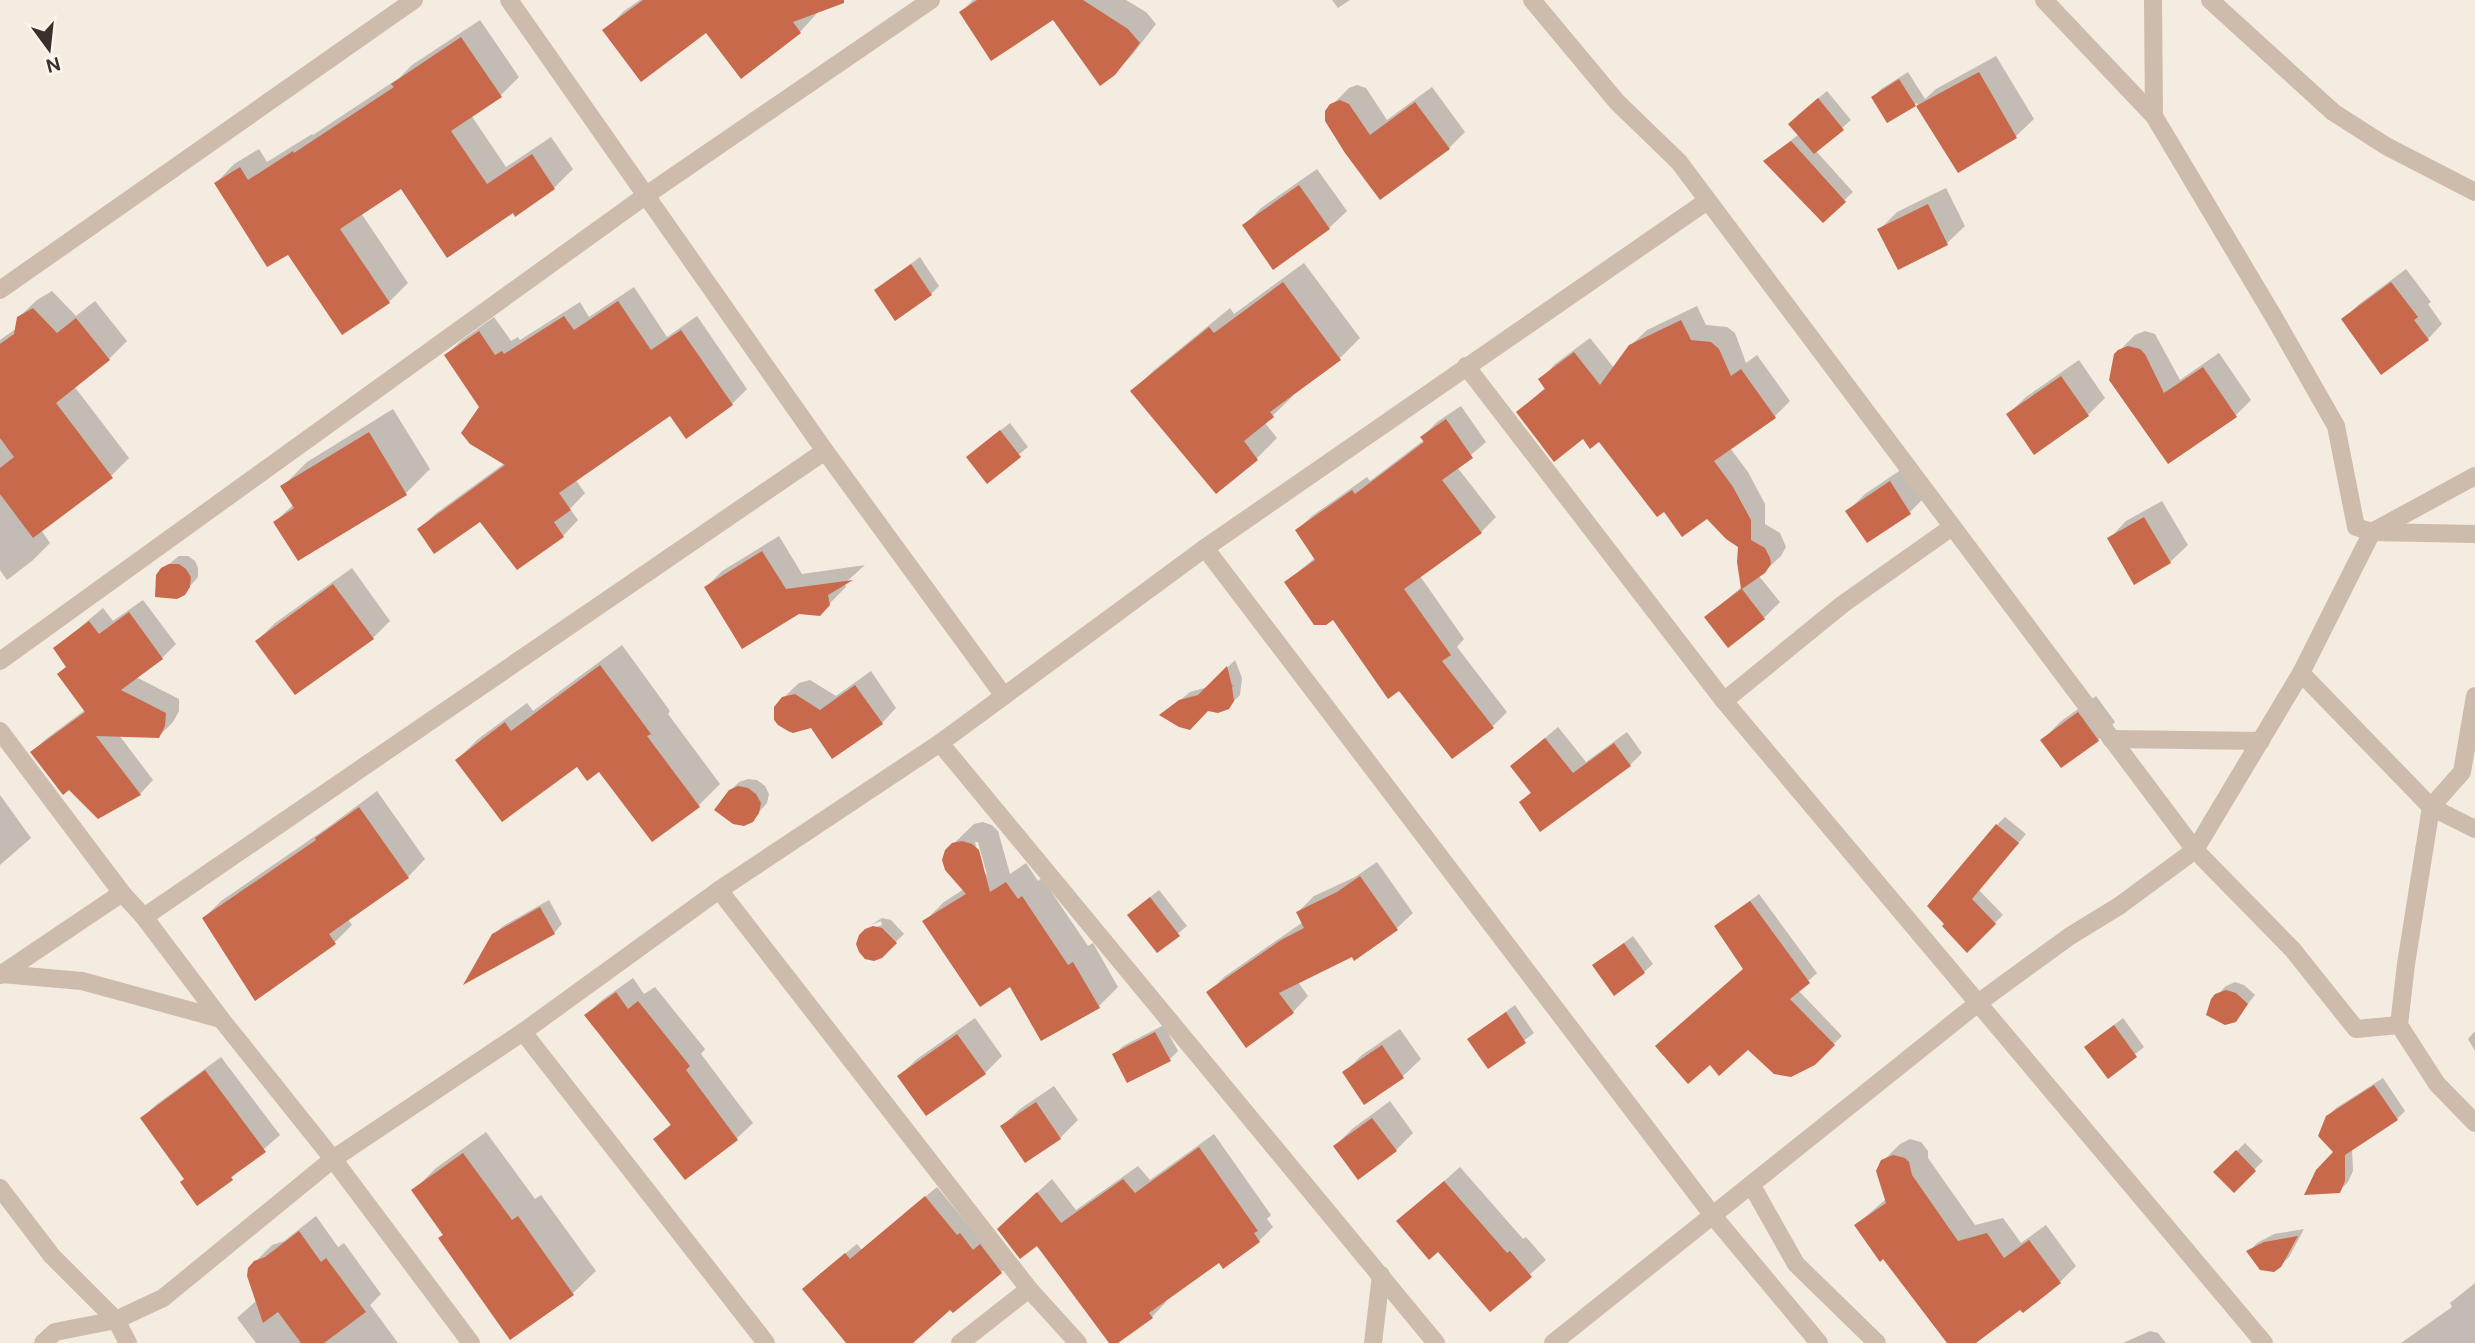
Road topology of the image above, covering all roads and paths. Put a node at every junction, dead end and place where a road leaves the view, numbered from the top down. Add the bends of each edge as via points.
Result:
1 (414, 0) edge
2 (509, 0) edge
3 (931, 0) edge
4 (1532, 0) edge
5 (2044, 0) edge
6 (2153, 0) edge
7 (2210, 0) edge
8 (2154, 116) junction
9 (2475, 192) edge
10 (645, 197) junction
11 (1707, 201) junction
12 (3, 281) edge
13 (1466, 366) junction
14 (825, 451) junction
15 (2475, 476) edge
16 (1952, 527) junction
17 (2372, 531) junction
18 (2475, 534) edge
19 (1205, 548) junction
20 (0, 661) edge
21 (2301, 673) junction
22 (1004, 696) junction
23 (2475, 696) edge
24 (1724, 701) junction
25 (0, 731) edge
26 (2111, 738) junction
27 (2261, 741) junction
28 (940, 743) junction
29 (2469, 775) edge
30 (2431, 807) junction
31 (2475, 829) edge
32 (2195, 850) junction
33 (719, 890) junction
34 (122, 892) junction
35 (144, 917) junction
36 (1, 975) edge
37 (1978, 1003) junction
38 (221, 1019) junction
39 (2399, 1025) junction
40 (523, 1032) junction
41 (2475, 1123) edge
42 (333, 1158) junction
43 (1752, 1186) junction
44 (0, 1188) edge
45 (1714, 1217) junction
46 (1381, 1275) junction
47 (1030, 1289) junction
48 (116, 1320) junction
49 (43, 1343) edge
50 (128, 1343) edge
51 (471, 1343) edge
52 (766, 1343) edge
53 (960, 1343) edge
54 (1078, 1343) edge
55 (1373, 1343) edge
56 (1436, 1343) edge
57 (1553, 1343) edge
58 (1819, 1343) edge
59 (1877, 1343) edge
60 (2264, 1343) edge

1 - 12 street
2 - 10 street
3 - 10 street
4 - 11 street via 1617,102 1679,162
5 - 8 street
6 - 8 street
7 - 9 street via 2333,112 2386,146
8 - 17 street via 2336,426 2356,527
10 - 14 street
10 - 20 street
11 - 13 street
11 - 16 street
13 - 19 street
13 - 24 street
14 - 22 street
14 - 35 street
15 - 17 street
16 - 24 street via 1843,604
16 - 26 street
17 - 18 street
17 - 21 street
19 - 22 street
19 - 45 street
21 - 27 street
21 - 30 street
22 - 28 street
23 - 29 street
24 - 37 street
25 - 34 street
26 - 27 street
26 - 32 street
27 - 32 street
28 - 33 street
28 - 46 street
29 - 30 street
30 - 31 street
30 - 39 street
32 - 37 street
32 - 39 street via 2293,950 2356,1029
33 - 40 street
33 - 47 street
34 - 35 street
34 - 36 street
35 - 38 street
36 - 38 street via 82,981
37 - 43 street
37 - 60 street
38 - 42 street
39 - 41 street via 2437,1084
40 - 42 street
40 - 52 street
42 - 48 street via 163,1298
42 - 51 street
43 - 45 street
43 - 59 street via 1796,1264
44 - 48 street via 52,1256
45 - 57 street
45 - 58 street
46 - 55 street
46 - 56 street
47 - 53 street
47 - 54 street
48 - 49 street via 55,1332
48 - 50 street

